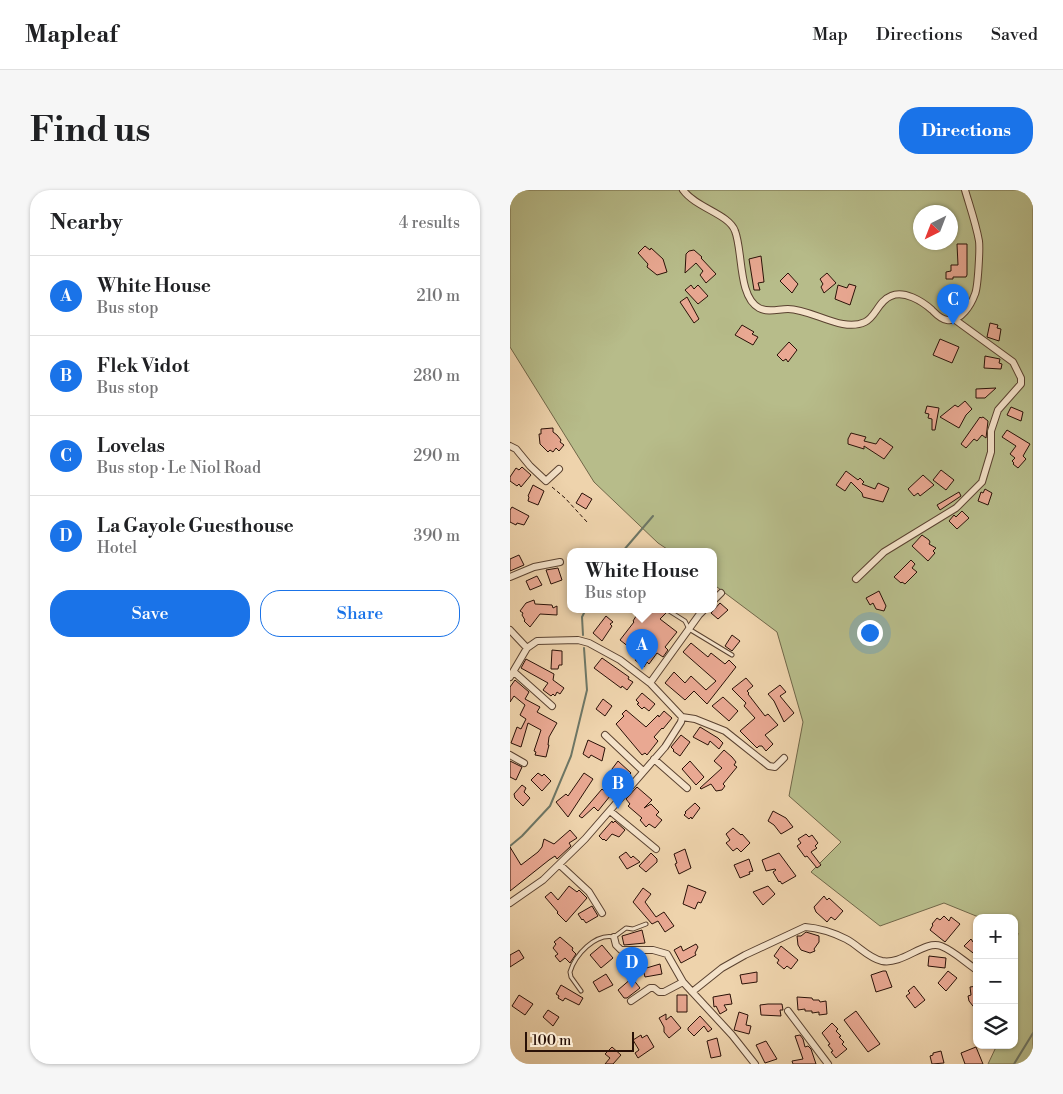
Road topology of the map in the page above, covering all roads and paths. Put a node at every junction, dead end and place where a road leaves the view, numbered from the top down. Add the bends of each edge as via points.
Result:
1 (683, 190) edge
2 (965, 190) edge
3 (954, 320) junction
4 (510, 446) edge
5 (559, 469) dead end
6 (546, 481) junction
7 (587, 522) dead end
8 (560, 562) dead end
9 (510, 577) edge
10 (856, 579) dead end
11 (721, 592) dead end
12 (717, 596) edge
13 (673, 613) edge
14 (702, 613) edge
15 (689, 629) junction
16 (510, 630) edge
17 (527, 648) junction
18 (732, 655) dead end
19 (512, 674) edge
20 (650, 683) junction
21 (552, 706) dead end
22 (682, 717) junction
23 (605, 735) dead end
24 (510, 755) edge
25 (784, 758) dead end
26 (654, 759) junction
27 (524, 763) dead end
28 (643, 771) junction
29 (687, 788) dead end
30 (610, 811) junction
31 (656, 849) dead end
32 (560, 865) junction
33 (510, 903) edge
34 (602, 913) dead end
35 (646, 924) dead end
36 (614, 937) junction
37 (973, 967) edge
38 (683, 982) junction
39 (581, 991) dead end
40 (692, 992) junction
41 (631, 1002) dead end
42 (788, 1011) dead end
43 (755, 1064) edge
44 (828, 1064) edge

1 - 3 street via 694,202 731,222 736,231 746,292 751,303 759,309 789,309 856,326 867,321 884,300 902,294 914,297 941,319
2 - 3 street via 979,243 976,292 964,314
3 - 10 street via 1013,362 1021,384 998,410 982,482 956,508 884,552
4 - 6 street
5 - 6 street
6 - 7 path
8 - 9 street via 534,567
11 - 12 street
13 - 15 lane via 685,620
14 - 15 street
15 - 18 lane
15 - 20 street
16 - 17 street
17 - 19 street
17 - 20 street via 537,641 578,640 620,660
19 - 21 street
20 - 22 street
22 - 25 street via 725,731 769,766 775,767
22 - 26 street via 682,722
23 - 28 street
24 - 27 street
26 - 28 street
26 - 29 street
28 - 30 street
30 - 31 street
30 - 32 street
32 - 33 street
32 - 34 street via 589,892
35 - 36 lane via 626,928
36 - 38 street via 621,950 654,950 666,954
36 - 39 lane via 588,946 575,960 570,972
37 - 40 street via 942,946 933,945 914,954 883,961 845,939 805,926 722,968
38 - 40 street
38 - 41 street via 664,992 650,988
40 - 43 street
42 - 44 street

